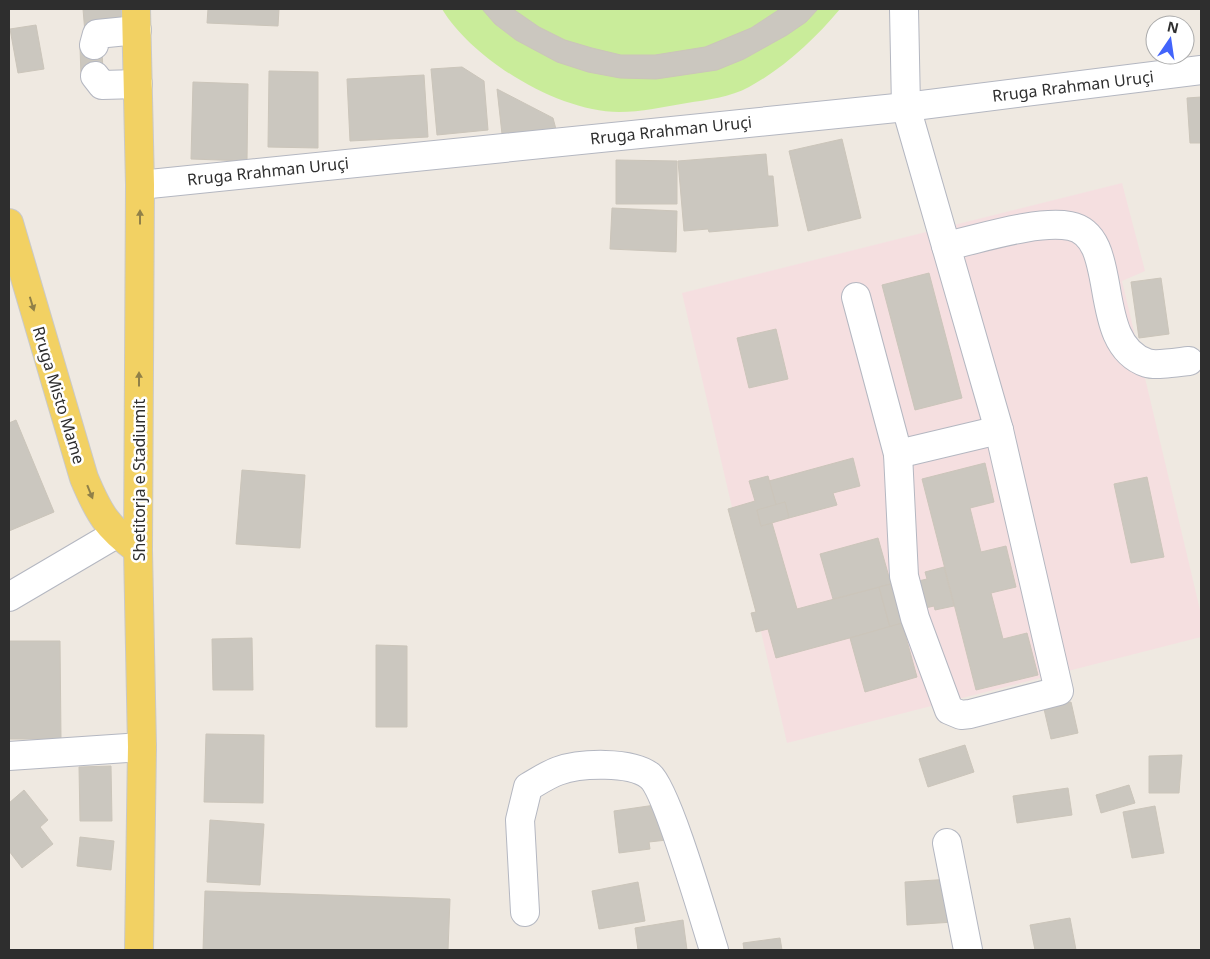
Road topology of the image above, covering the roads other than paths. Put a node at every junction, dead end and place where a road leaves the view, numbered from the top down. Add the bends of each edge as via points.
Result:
1 (904, 9) edge
2 (136, 20) edge
3 (94, 45) dead end
4 (1201, 70) edge
5 (95, 76) dead end
6 (138, 84) junction
7 (906, 107) junction
8 (140, 184) junction
9 (9, 223) edge
10 (946, 246) junction
11 (15, 267) edge
12 (856, 297) dead end
13 (1189, 361) dead end
14 (998, 430) junction
15 (898, 454) junction
16 (116, 534) junction
17 (138, 550) junction
18 (9, 597) edge
19 (142, 748) junction
20 (9, 756) edge
21 (947, 842) dead end
22 (525, 912) dead end
23 (139, 950) edge
24 (714, 950) edge
25 (968, 950) edge

1 - 7 street
2 - 3 street via 97,34
2 - 6 main road, Shetitorja e Stadiumit
4 - 7 street, Rruga Rrahman Uruçi
5 - 6 street via 102,85
6 - 8 main road, Shetitorja e Stadiumit
7 - 8 street, Rruga Rrahman Uruçi
7 - 10 street
17 -> 8 main road, Shetitorja e Stadiumit
9 - 11 main road, Rruga Misto Mame
10 - 13 street via 1042,225 1071,226 1091,239 1102,265 1108,305 1122,346 1148,364
10 - 14 street
11 -> 16 main road, Rruga Misto Mame via 84,478 97,510
12 - 15 street
14 - 15 street
14 - 15 street via 1059,691 970,714 961,715 949,710 915,618 904,576
16 - 17 main road, Rruga Misto Mame
16 - 18 street
17 - 19 main road, Shetitorja e Stadiumit
19 - 20 street
19 - 23 main road, Shetitorja e Stadiumit
21 - 25 street
22 - 24 street via 520,820 528,787 558,771 593,764 624,766 650,776 664,800

